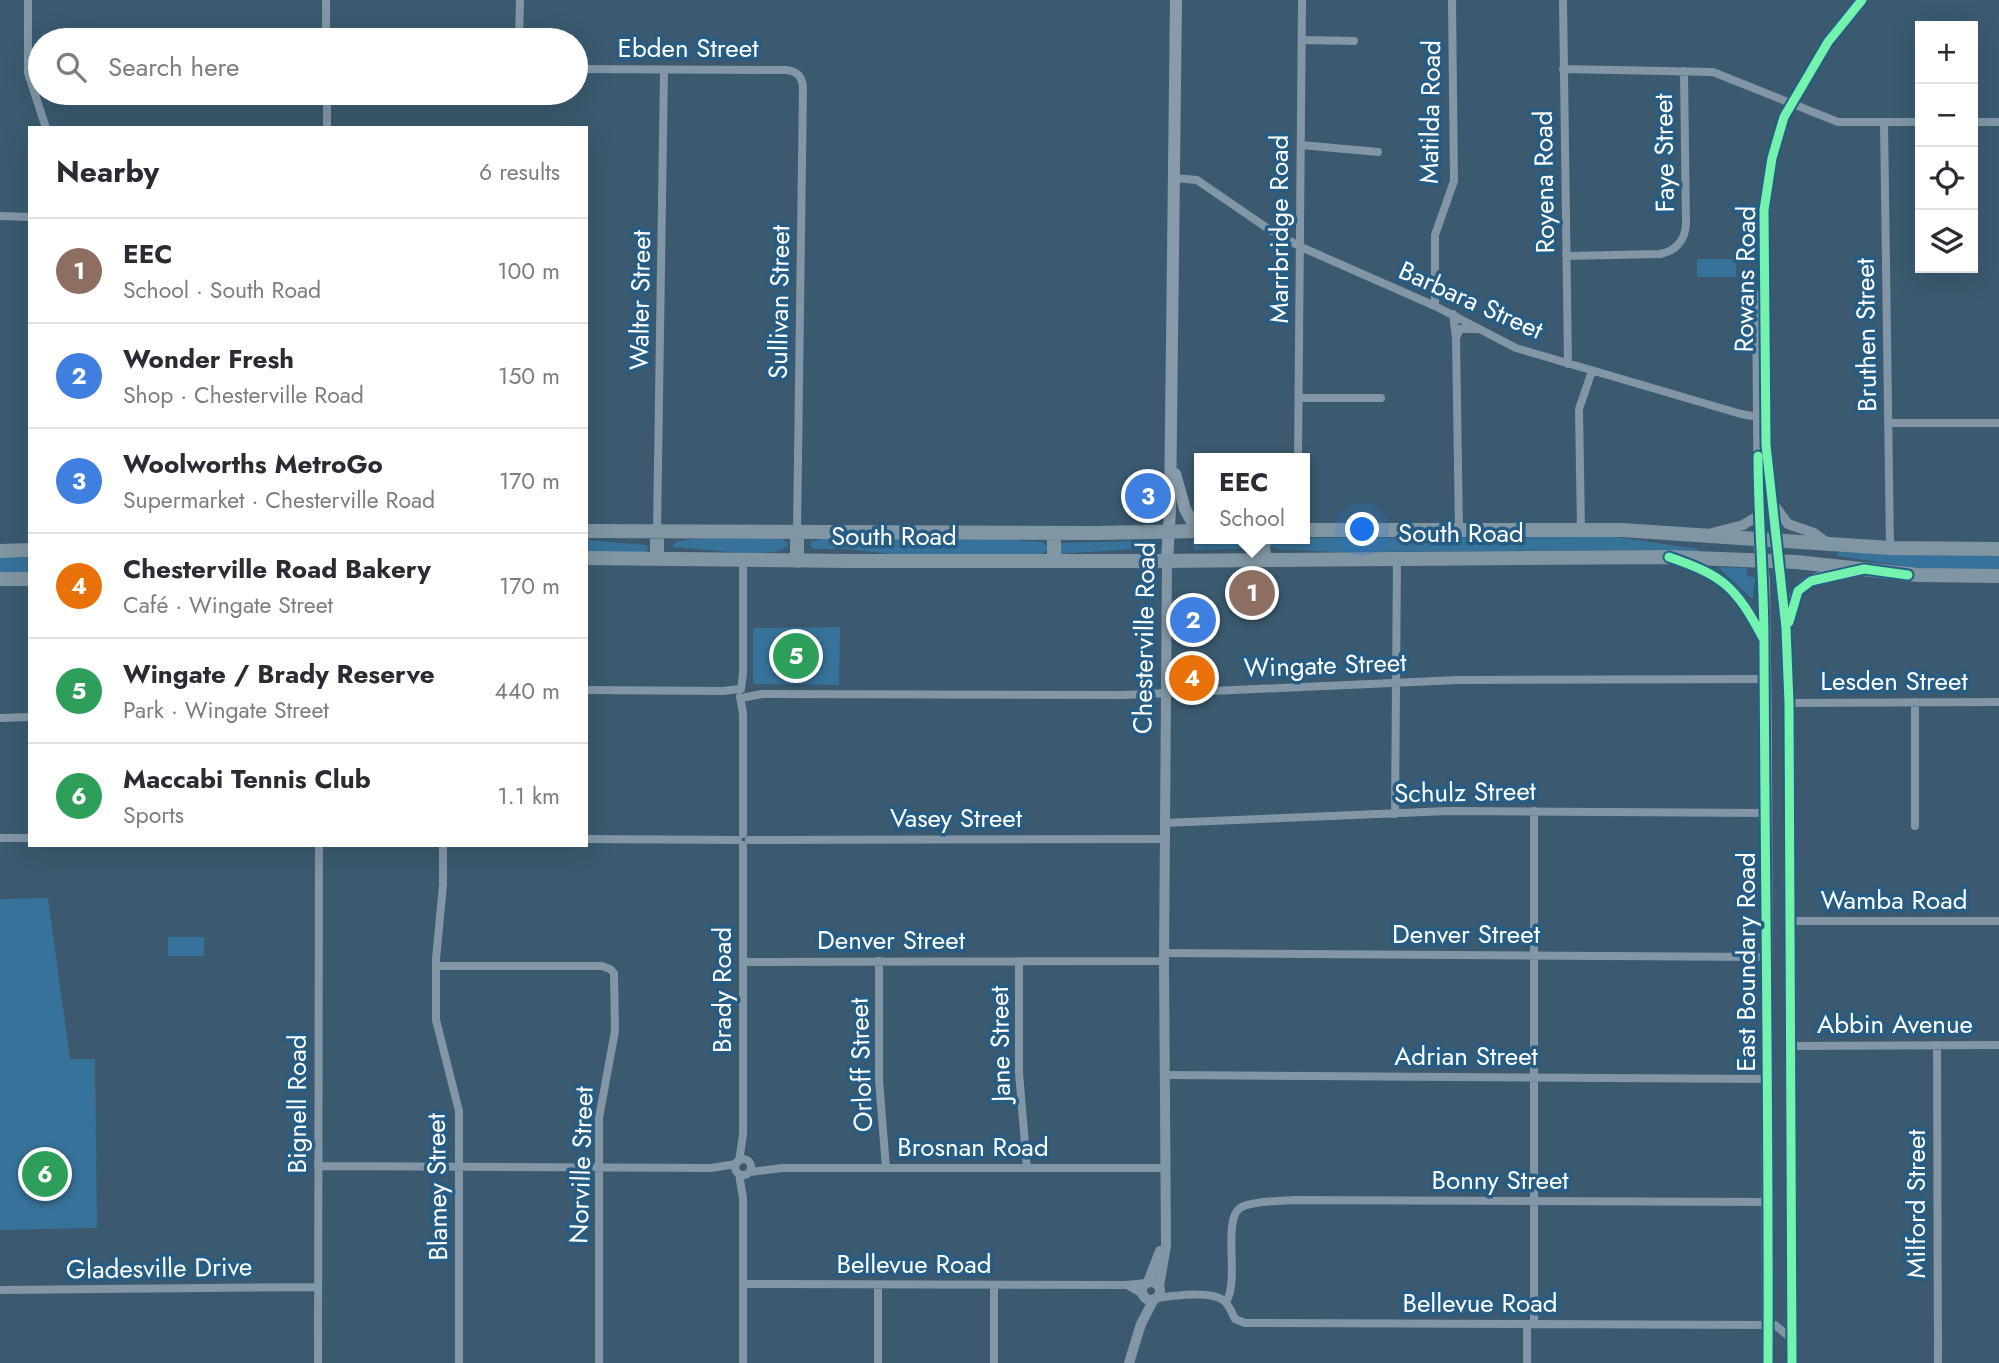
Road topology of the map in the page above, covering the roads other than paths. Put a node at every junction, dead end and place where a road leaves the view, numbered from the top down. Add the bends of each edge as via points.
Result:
1 (28, 0) edge
2 (326, 0) edge
3 (520, 0) edge
4 (1176, 0) edge
5 (1302, 0) edge
6 (1452, 0) edge
7 (1563, 0) edge
8 (1862, 0) edge
9 (326, 28) edge
10 (519, 28) edge
11 (1302, 40) junction
12 (1354, 41) dead end
13 (27, 55) joint
14 (588, 69) edge
15 (664, 69) junction
16 (1563, 69) junction
17 (1684, 71) junction
18 (799, 74) joint
19 (28, 77) edge
20 (1790, 104) junction
21 (38, 105) edge
22 (327, 105) edge
23 (1884, 122) junction
24 (1915, 122) edge
25 (1978, 122) edge
26 (1999, 122) edge
27 (45, 126) edge
28 (327, 126) edge
29 (1301, 145) junction
30 (1378, 152) dead end
31 (1174, 178) junction
32 (0, 216) edge
33 (28, 217) edge
34 (1301, 247) junction
35 (1566, 256) junction
36 (1435, 306) junction
37 (1760, 311) junction
38 (1453, 314) junction
39 (1482, 330) junction
40 (1456, 338) junction
41 (1568, 363) junction
42 (1592, 371) junction
43 (1299, 398) junction
44 (1381, 398) dead end
45 (1766, 406) junction
46 (1758, 416) junction
47 (1999, 422) edge
48 (1888, 423) junction
49 (1298, 453) edge
50 (1171, 460) junction
51 (1773, 502) junction
52 (1758, 516) junction
53 (1194, 524) edge
54 (1310, 530) edge
55 (1459, 530) junction
56 (1581, 530) junction
57 (588, 531) edge
58 (657, 531) junction
59 (1168, 531) junction
60 (1194, 531) edge
61 (797, 532) junction
62 (1054, 533) junction
63 (1702, 536) junction
64 (1759, 540) junction
65 (1776, 541) junction
66 (1263, 544) edge
67 (1829, 544) junction
68 (1890, 548) junction
69 (1999, 549) edge
70 (28, 550) edge
71 (0, 551) edge
72 (1669, 557) junction
73 (588, 558) edge
74 (1397, 558) junction
75 (657, 559) junction
76 (1264, 559) junction
77 (743, 560) junction
78 (797, 561) junction
79 (1054, 561) junction
80 (1167, 561) junction
81 (1762, 562) junction
82 (1779, 562) junction
83 (1864, 569) junction
84 (1999, 576) edge
85 (0, 579) edge
86 (28, 579) edge
87 (1786, 628) junction
88 (1765, 641) junction
89 (1764, 679) junction
90 (1396, 683) junction
91 (588, 690) edge
92 (743, 693) junction
93 (1165, 693) junction
94 (1789, 702) junction
95 (1915, 702) junction
96 (1999, 702) edge
97 (28, 717) edge
98 (0, 718) edge
99 (1534, 811) junction
100 (1766, 813) junction
101 (1395, 814) junction
102 (1164, 823) junction
103 (1915, 826) dead end
104 (0, 838) edge
105 (28, 838) edge
106 (588, 839) edge
107 (1164, 839) junction
108 (743, 840) junction
109 (319, 847) edge
110 (443, 847) edge
111 (1767, 890) junction
112 (1790, 890) junction
113 (1790, 921) junction
114 (1999, 921) edge
115 (1535, 956) junction
116 (1164, 957) junction
117 (1767, 957) junction
118 (879, 961) junction
119 (1019, 961) junction
120 (744, 962) junction
121 (436, 966) junction
122 (1937, 1045) junction
123 (1999, 1045) edge
124 (1791, 1046) junction
125 (1164, 1075) junction
126 (1535, 1078) junction
127 (1768, 1079) junction
128 (1768, 1141) junction
129 (1791, 1141) junction
130 (318, 1166) junction
131 (460, 1167) junction
132 (599, 1168) junction
133 (743, 1168) junction
134 (886, 1168) junction
135 (1027, 1168) junction
136 (1165, 1168) junction
137 (1535, 1201) junction
138 (1768, 1202) junction
139 (743, 1284) junction
140 (878, 1285) junction
141 (994, 1286) junction
142 (318, 1287) junction
143 (0, 1290) edge
144 (1151, 1291) junction
145 (1226, 1302) junction
146 (1530, 1324) junction
147 (1768, 1325) junction
148 (1792, 1339) junction
149 (318, 1363) edge
150 (459, 1363) edge
151 (599, 1363) edge
152 (743, 1363) edge
153 (878, 1363) edge
154 (994, 1363) edge
155 (1129, 1363) edge
156 (1527, 1363) edge
157 (1768, 1363) edge
158 (1792, 1363) edge
159 (1938, 1363) edge

1 - 13 street
2 - 9 street
3 - 10 street
4 - 31 main road, Chesterville Road
5 - 11 street, Marrbridge Road
6 - 36 street, Matilda Road via 1454,174 1435,231
7 - 16 street, Royena Road
8 - 20 street, Rowans Road
11 - 12 street
11 - 29 street, Marrbridge Road
13 - 19 street
14 - 15 street, Ebden Street
15 - 18 street, Ebden Street via 786,70
15 - 58 street, Walter Street
16 - 17 street
16 - 35 street, Royena Road
17 - 20 street via 1719,74
17 - 35 street, Faye Street via 1686,224 1682,240 1675,249 1660,254
18 - 61 street, Sullivan Street via 803,87
20 - 23 street via 1838,122
20 - 37 street, Rowans Road via 1772,158 1763,218
21 - 27 street
22 - 28 street
23 - 24 street
23 - 48 street, Bruthen Street
25 - 26 street
29 - 30 street
29 - 34 street, Marrbridge Road
31 - 34 street, Barbara Street via 1196,180
31 - 50 main road, Chesterville Road
32 - 33 street
34 - 36 street, Barbara Street
34 - 43 street, Marrbridge Road
35 - 41 street, Royena Road
36 - 38 street, Barbara Street
37 - 45 street, Rowans Road
37 - 46 street, Rowans Road
38 - 39 street, Barbara Street
38 - 40 street
39 - 40 street via 1460,329
39 - 41 street, Barbara Street via 1516,348
40 - 55 street
41 - 42 street, Barbara Street
42 - 46 street, Barbara Street
42 - 56 street via 1579,409
43 - 44 street
43 - 49 street, Marrbridge Road
45 - 46 street
45 - 51 street, Rowans Road
46 - 52 street, Rowans Road
47 - 48 street
48 - 68 street, Bruthen Street
50 - 53 main road
50 - 59 main road, Chesterville Road
51 - 65 street, Rowans Road
51 - 67 street via 1788,524
52 - 63 street via 1743,526
52 - 64 street, Rowans Road
54 - 55 highway, South Road
55 - 56 highway, South Road
56 - 63 highway, South Road
57 - 58 highway, South Road
58 - 61 highway, South Road
58 - 75 highway
59 - 60 highway, South Road
59 - 62 highway, South Road
59 - 80 main road, Chesterville Road
61 - 62 highway, South Road
61 - 78 highway
62 - 79 highway
63 - 64 highway, South Road
64 - 65 highway, South Road
64 - 81 main road, Rowans Road
65 - 67 highway, South Road
65 - 82 main road, East Boundary Road
66 - 76 highway
67 - 68 highway, South Road
68 - 69 highway, South Road
70 - 71 highway
72 - 74 highway, South Road
72 - 81 highway, South Road
72 - 88 main road via 1702,568 1729,586
73 - 75 highway, South Road
74 - 76 highway, South Road
74 - 90 street
75 - 77 highway, South Road
76 - 80 highway, South Road
77 - 78 highway, South Road
77 - 92 street, Brady Road
78 - 79 highway, South Road
79 - 80 highway, South Road
80 - 93 street, Chesterville Road
81 - 82 highway, South Road
81 - 88 main road, East Boundary Road
82 - 83 highway, South Road
82 - 87 main road, East Boundary Road
83 - 84 highway, South Road via 1924,576
83 - 87 main road via 1803,586
85 - 86 highway
87 - 94 main road, East Boundary Road
88 - 89 main road, East Boundary Road
89 - 90 street, Wingate Street
89 - 100 main road, East Boundary Road
90 - 93 street, Wingate Street
90 - 101 street
91 - 92 street, Wingate Street
92 - 93 street, Wingate Street
92 - 108 street, Brady Road
93 - 102 street, Chesterville Road
94 - 95 street, Lesden Street
94 - 112 main road, East Boundary Road
95 - 96 street, Lesden Street
95 - 103 street
97 - 98 street
99 - 100 street, Schulz Street
99 - 101 street, Schulz Street
99 - 115 street
100 - 111 main road, East Boundary Road
101 - 102 street, Schulz Street
102 - 107 street, Chesterville Road
104 - 105 street
106 - 108 street, Vasey Street
107 - 108 street, Vasey Street
107 - 116 street, Chesterville Road
108 - 120 street, Brady Road
109 - 130 street, Bignell Road
110 - 121 street, Blamey Street
111 - 112 main road
111 - 117 main road, East Boundary Road
112 - 113 main road, East Boundary Road
113 - 114 street, Wamba Road
113 - 124 main road, East Boundary Road
115 - 116 street, Denver Street
115 - 117 street, Denver Street
115 - 126 street
116 - 119 street, Denver Street
116 - 125 street, Chesterville Road
117 - 127 main road, East Boundary Road
118 - 119 street, Denver Street
118 - 120 street, Denver Street
118 - 134 street, Orloff Street via 879,1080
119 - 135 street, Jane Street via 1019,1073
120 - 133 street, Brady Road
121 - 131 street, Blamey Street via 436,1020 458,1105
121 - 132 street, Norville Street via 602,966 612,971 615,1031 599,1108
122 - 123 street, Abbin Avenue
122 - 124 street, Abbin Avenue
122 - 159 street, Milford Street
124 - 129 main road, East Boundary Road
125 - 126 street, Adrian Street
125 - 136 street, Chesterville Road
126 - 127 street, Adrian Street
126 - 137 street
127 - 128 main road, East Boundary Road
128 - 129 main road
128 - 138 main road, East Boundary Road
129 - 148 main road, East Boundary Road
130 - 131 street, Brosnan Road
130 - 142 street, Bignell Road
131 - 132 street, Brosnan Road
131 - 150 street, Blamey Street
132 - 133 street, Brosnan Road
132 - 151 street, Norville Street
133 - 134 street, Brosnan Road
133 - 139 street, Brady Road
134 - 135 street, Brosnan Road
135 - 136 street, Brosnan Road
136 - 144 street, Chesterville Road via 1165,1234
137 - 138 street, Bonny Street
137 - 145 street, Bonny Street via 1294,1200 1244,1205 1234,1214 1232,1290
137 - 146 street
138 - 147 main road, East Boundary Road
139 - 140 street, Bellevue Road
139 - 152 street, Brady Road
140 - 141 street, Bellevue Road
140 - 153 street
141 - 144 street, Bellevue Road via 1127,1285
141 - 154 street
142 - 143 street, Gladesville Drive
142 - 149 street, Bignell Road
144 - 145 street via 1216,1296
144 - 155 street, Chesterville Road
145 - 146 street, Bellevue Road via 1235,1319 1245,1323
146 - 147 street, Bellevue Road
146 - 156 street
147 - 148 street via 1775,1325
147 - 157 main road, East Boundary Road
148 - 158 main road, East Boundary Road

